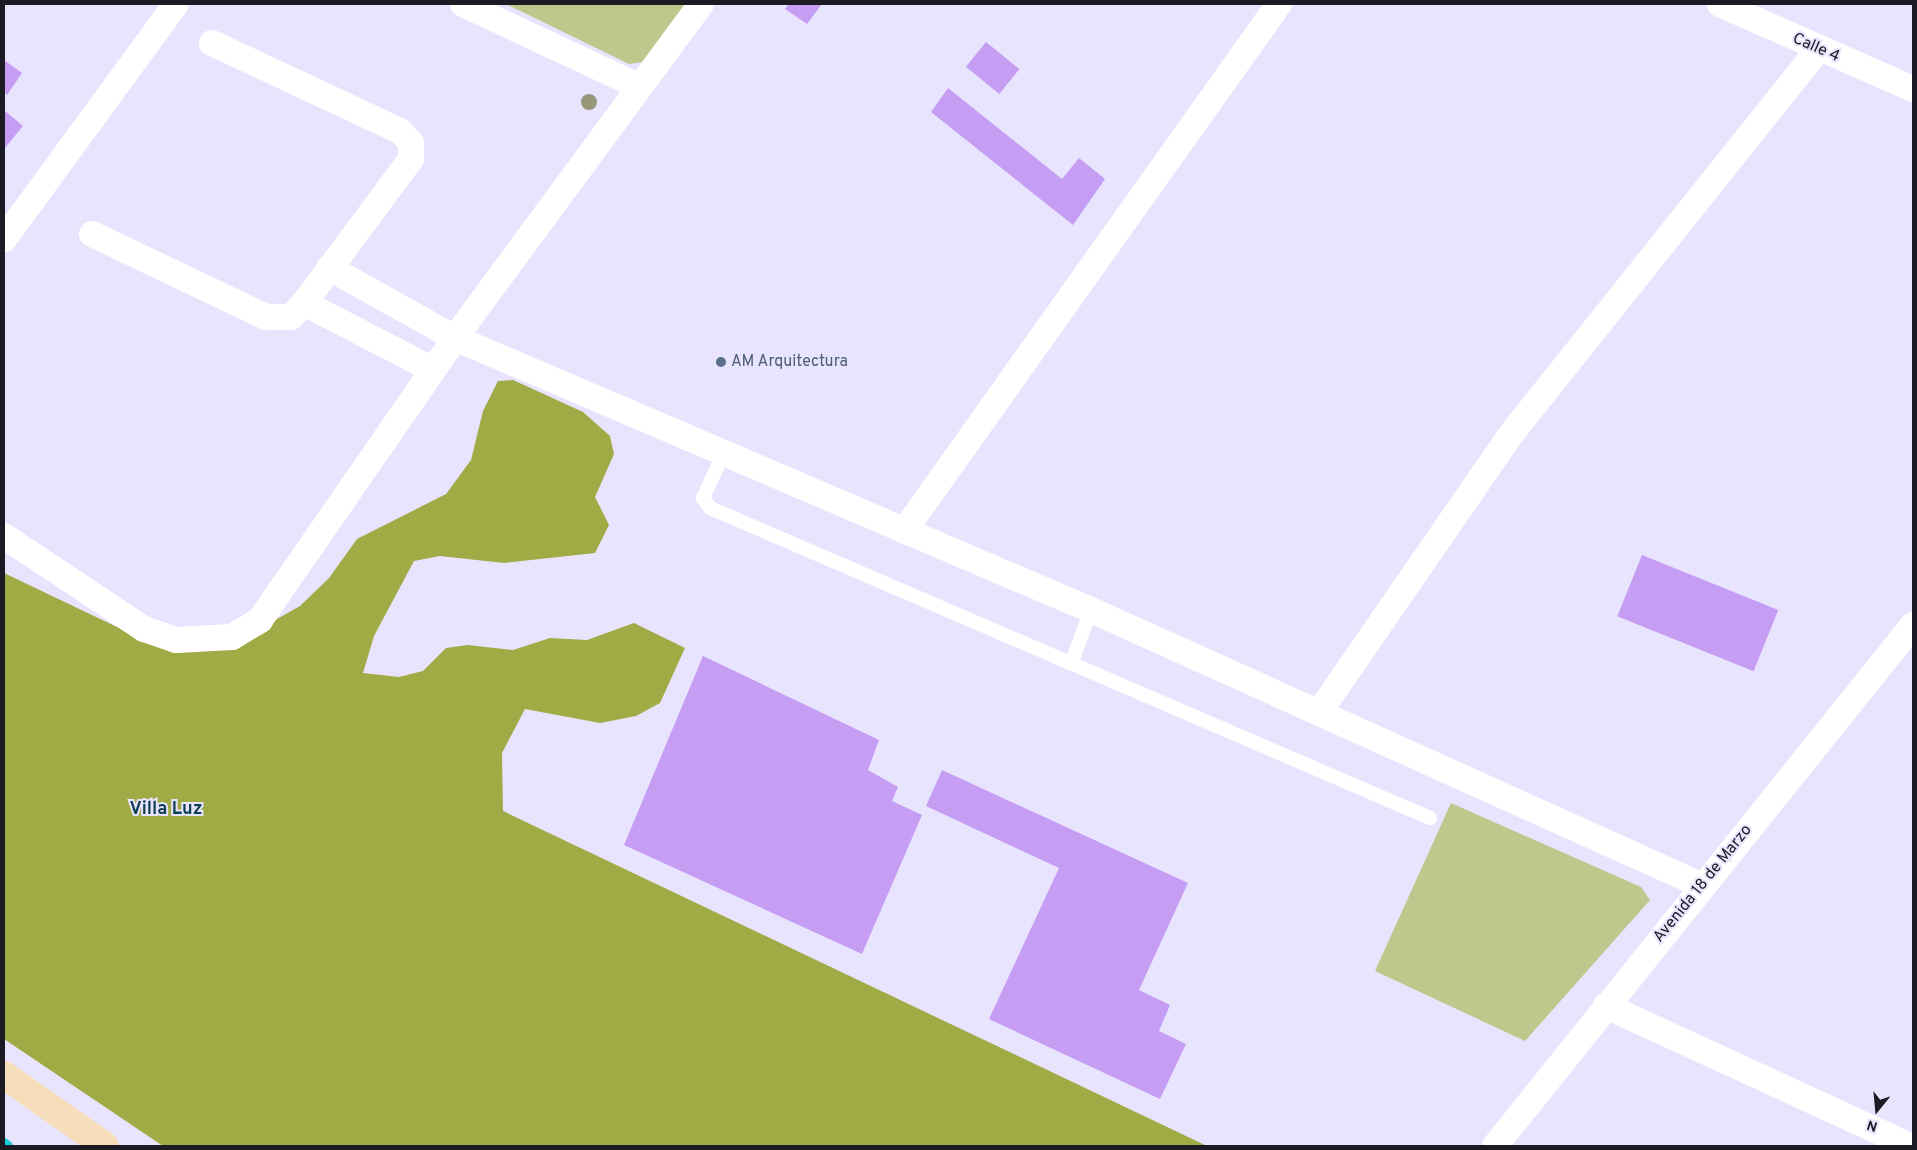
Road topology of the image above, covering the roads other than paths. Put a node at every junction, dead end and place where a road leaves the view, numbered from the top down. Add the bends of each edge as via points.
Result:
1 (176, 4) edge
2 (463, 4) edge
3 (701, 4) edge
4 (1279, 4) edge
5 (1720, 4) edge
6 (212, 43) dead end
7 (1819, 49) junction
8 (640, 87) junction
9 (1913, 89) edge
10 (92, 234) dead end
11 (4, 239) edge
12 (329, 268) junction
13 (304, 303) junction
14 (455, 338) junction
15 (433, 370) junction
16 (724, 453) junction
17 (904, 531) junction
18 (4, 536) edge
19 (1091, 610) junction
20 (1913, 625) edge
21 (1071, 664) junction
22 (1320, 711) junction
23 (1430, 818) dead end
24 (1701, 885) junction
25 (1606, 1006) junction
26 (5, 1076) edge
27 (105, 1146) edge
28 (1495, 1146) edge
29 (1910, 1146) edge

1 - 11 street
2 - 8 street
3 - 8 street
4 - 17 street
5 - 7 street, Calle 4
6 - 12 street via 400,131 411,143 411,159
7 - 9 street, Calle 4
7 - 22 street via 1508,438
8 - 14 street
10 - 13 street via 266,317 290,317
12 - 13 street
12 - 14 street
13 - 15 street
14 - 15 street
14 - 16 street
15 - 18 street via 260,620 232,637 176,640 144,629
16 - 17 street
16 - 21 lane via 703,498 710,508
17 - 19 street
19 - 21 lane
19 - 22 street
20 - 24 street, Avenida 18 de Marzo
21 - 23 lane
22 - 24 street
24 - 25 street, Avenida 18 de Marzo
25 - 28 street, Avenida 18 de Marzo
25 - 29 street
26 - 27 main road

